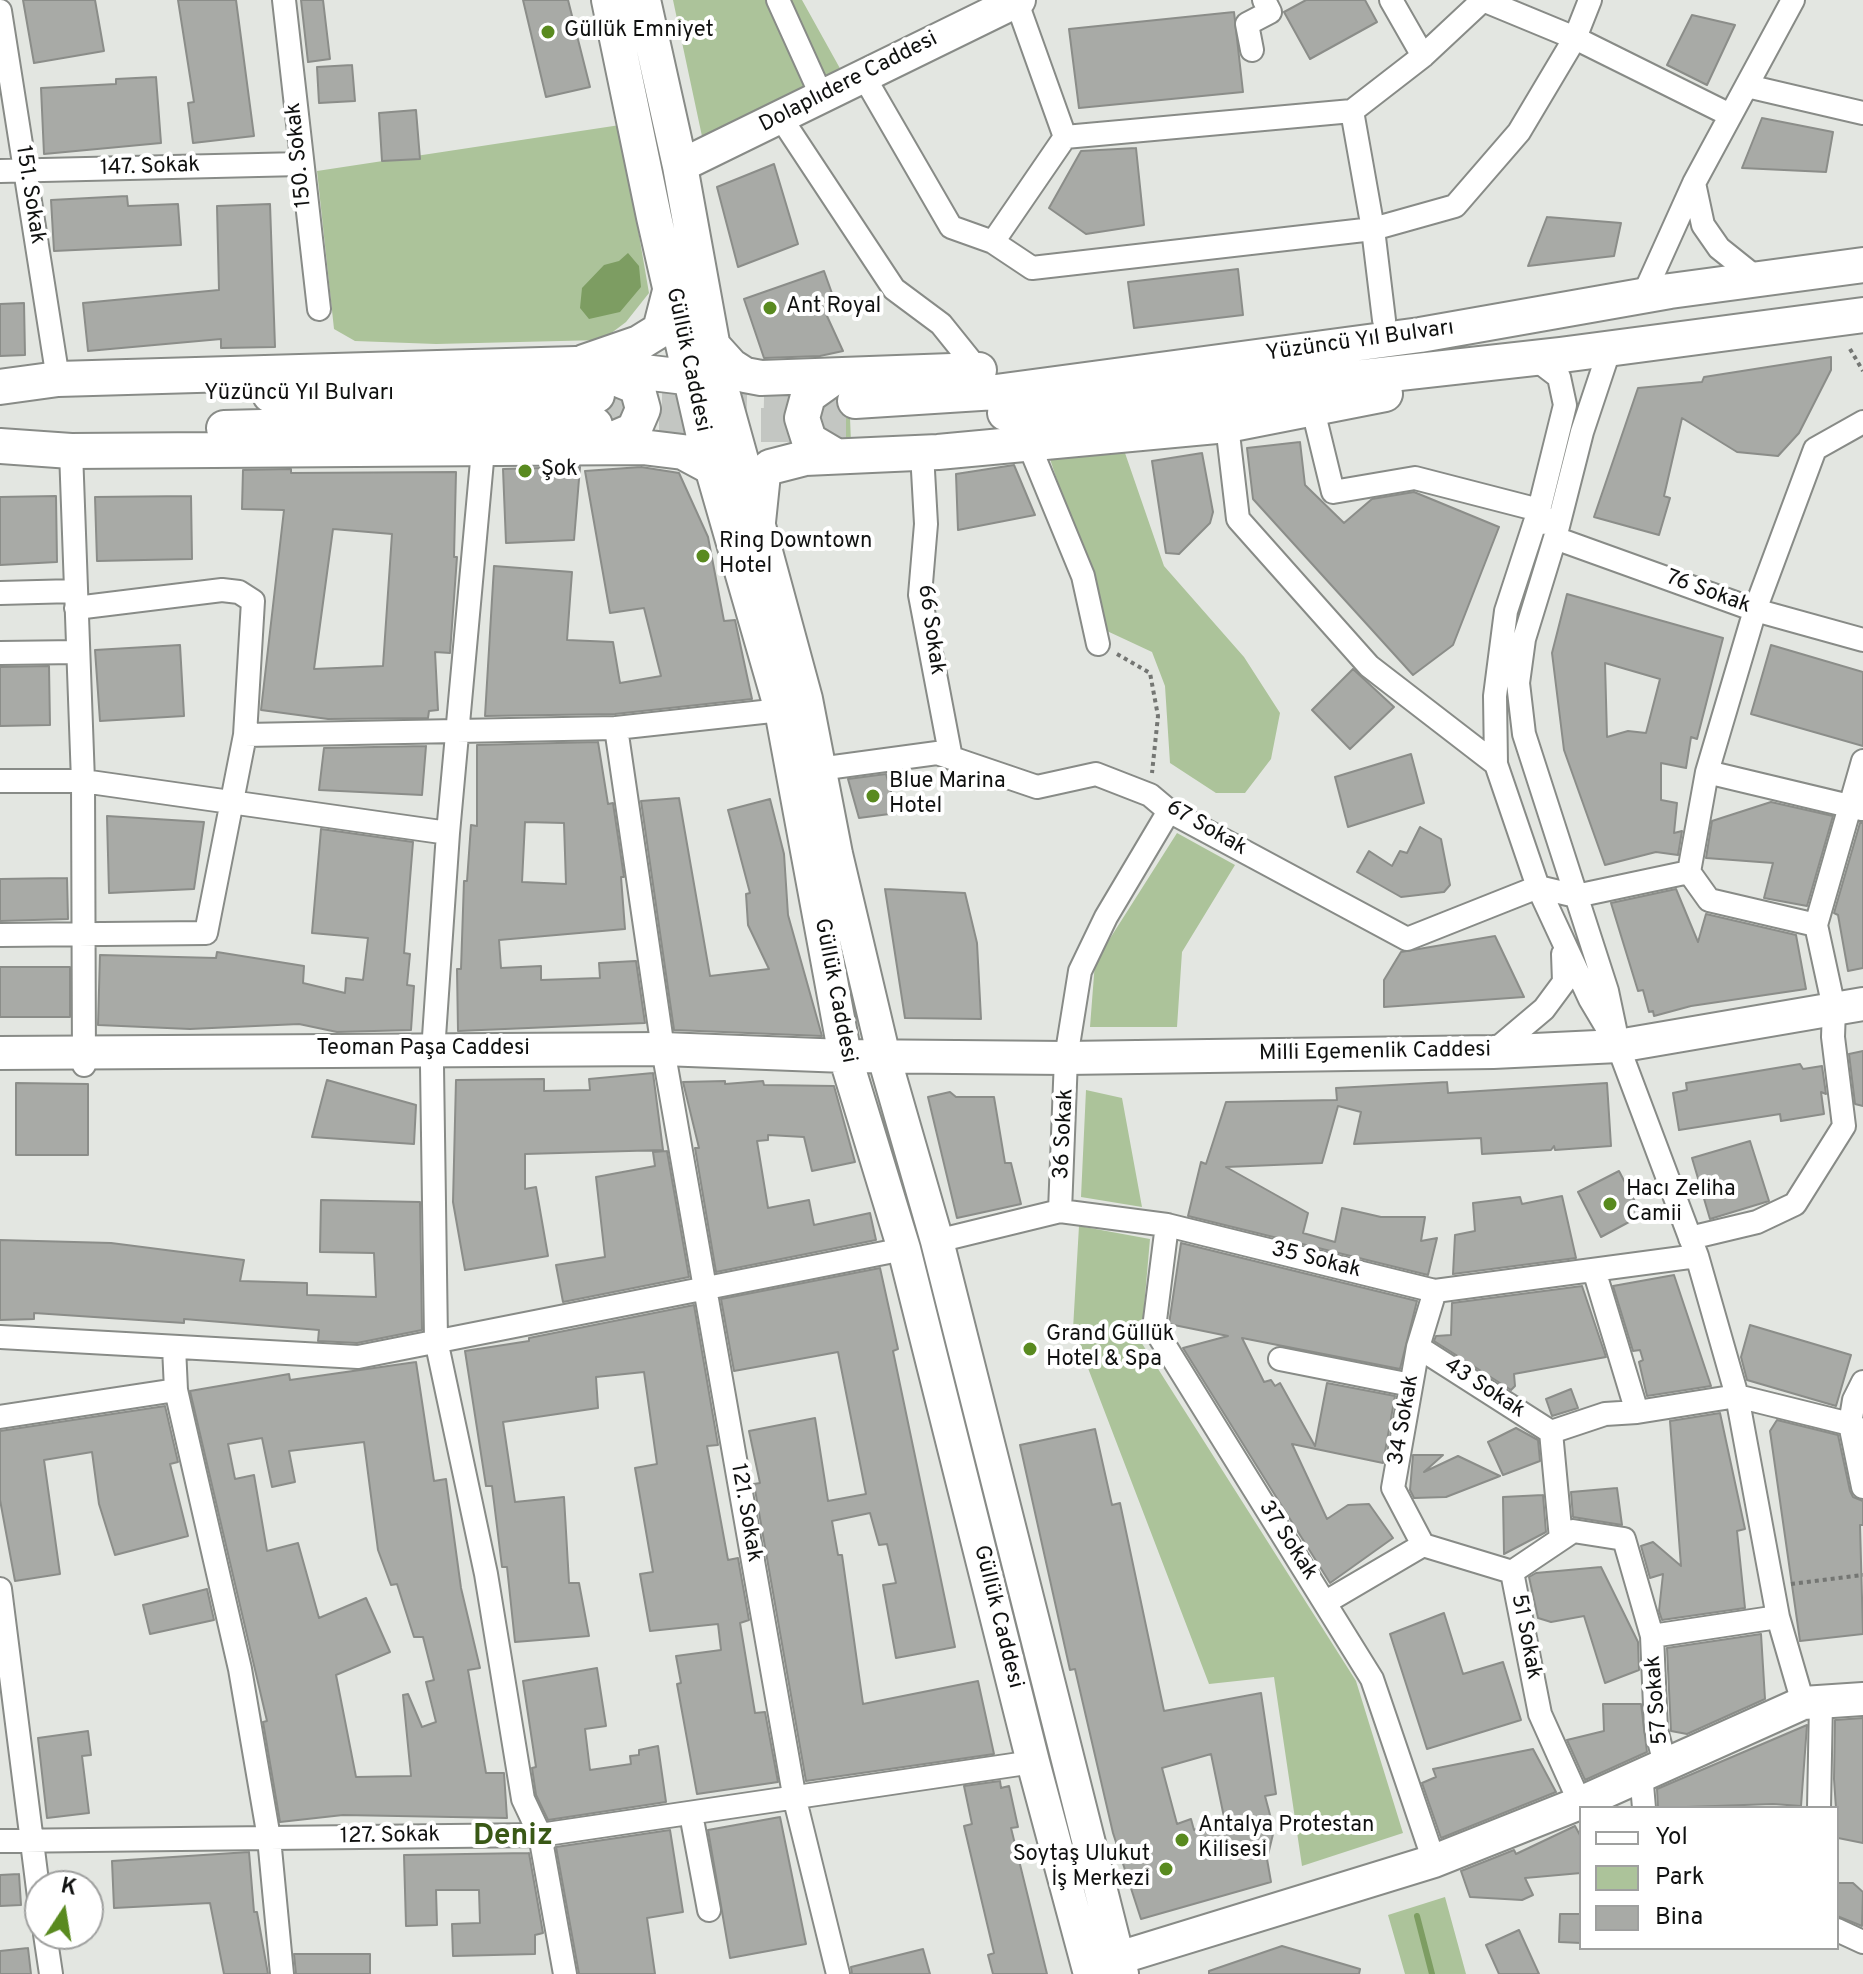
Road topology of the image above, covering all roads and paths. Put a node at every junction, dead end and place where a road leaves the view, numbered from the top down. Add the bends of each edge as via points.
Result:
1 (284, 0) edge
2 (609, 0) edge
3 (643, 0) edge
4 (778, 0) edge
5 (1017, 0) edge
6 (1264, 0) edge
7 (1391, 0) edge
8 (1590, 0) edge
9 (1793, 0) edge
10 (0, 11) edge
11 (1575, 38) junction
12 (1252, 50) dead end
13 (1423, 56) junction
14 (863, 75) junction
15 (1747, 86) junction
16 (822, 97) junction
17 (1352, 111) junction
18 (1863, 113) edge
19 (1730, 115) junction
20 (781, 118) junction
21 (1065, 137) junction
22 (301, 164) junction
23 (680, 166) junction
24 (0, 171) edge
25 (26, 171) junction
26 (1694, 183) junction
27 (1373, 229) junction
28 (993, 242) junction
29 (1863, 265) edge
30 (1759, 280) junction
31 (671, 287) junction
32 (1659, 288) junction
33 (319, 309) dead end
34 (1863, 315) edge
35 (1384, 320) junction
36 (712, 345) junction
37 (1610, 348) junction
38 (1850, 349) dead end
39 (1551, 360) junction
40 (576, 364) junction
41 (978, 370) junction
42 (1863, 371) edge
43 (58, 379) junction
44 (782, 379) junction
45 (0, 387) edge
46 (0, 393) edge
47 (849, 401) junction
48 (1313, 410) junction
49 (1863, 422) edge
50 (712, 423) junction
51 (1227, 425) junction
52 (599, 429) junction
53 (0, 436) edge
54 (1029, 445) junction
55 (0, 446) edge
56 (483, 450) junction
57 (71, 451) junction
58 (922, 453) junction
59 (820, 457) junction
60 (1539, 510) junction
61 (758, 522) junction
62 (1555, 538) junction
63 (0, 593) edge
64 (76, 599) junction
65 (1755, 610) junction
66 (1863, 640) edge
67 (1098, 644) joint
68 (78, 652) junction
69 (0, 653) edge
70 (781, 710) junction
71 (616, 728) junction
72 (459, 729) junction
73 (245, 735) junction
74 (951, 758) junction
75 (1863, 761) edge
76 (1496, 764) junction
77 (819, 769) junction
78 (1707, 772) junction
79 (0, 781) edge
80 (83, 781) junction
81 (1150, 795) junction
82 (230, 801) junction
83 (1856, 808) edge
84 (1169, 811) junction
85 (448, 833) junction
86 (1689, 872) junction
87 (1538, 887) junction
88 (1576, 896) junction
89 (1816, 925) junction
90 (0, 935) edge
91 (86, 936) junction
92 (1563, 941) junction
93 (1849, 1006) edge
94 (1618, 1046) junction
95 (435, 1049) junction
96 (663, 1049) junction
97 (1493, 1052) junction
98 (0, 1053) edge
99 (845, 1056) junction
100 (884, 1057) junction
101 (1066, 1058) junction
102 (83, 1060) junction
103 (1853, 1128) edge
104 (1060, 1211) junction
105 (1167, 1225) junction
106 (937, 1241) junction
107 (1693, 1247) junction
108 (904, 1249) junction
109 (1594, 1270) junction
110 (705, 1288) junction
111 (1435, 1291) junction
112 (0, 1337) edge
113 (436, 1340) junction
114 (174, 1347) junction
115 (1418, 1347) junction
116 (1280, 1359) dead end
117 (1863, 1382) edge
118 (1411, 1385) junction
119 (176, 1390) junction
120 (1737, 1396) junction
121 (1637, 1412) junction
122 (0, 1417) edge
123 (1856, 1428) edge
124 (1551, 1432) junction
125 (1863, 1487) edge
126 (1561, 1539) junction
127 (1423, 1545) junction
128 (1512, 1572) junction
129 (1863, 1575) edge
130 (1772, 1587) junction
131 (0, 1589) edge
132 (1326, 1602) junction
133 (1778, 1617) junction
134 (1652, 1636) junction
135 (1863, 1699) edge
136 (1812, 1702) junction
137 (1033, 1762) junction
138 (1653, 1768) junction
139 (795, 1800) junction
140 (1580, 1803) junction
141 (1644, 1806) edge
142 (1819, 1806) edge
143 (691, 1814) junction
144 (540, 1835) junction
145 (269, 1838) junction
146 (30, 1839) junction
147 (0, 1841) edge
148 (1434, 1861) junction
149 (35, 1870) edge
150 (709, 1910) dead end
151 (1839, 1931) edge
152 (1863, 1942) edge
153 (47, 1950) edge
154 (1104, 1969) edge
155 (51, 1974) edge
156 (282, 1974) edge
157 (565, 1974) edge
158 (838, 1974) edge

1 - 22 street, 150. Sokak
2 - 31 main road, Güllük Caddesi
3 - 23 main road, Güllük Caddesi
4 - 16 street
5 - 14 main road, Dolaplıdere Caddesi
5 - 21 street
6 - 12 street via 1270,12 1247,24
7 - 13 street
8 - 11 street
9 - 15 street
10 - 25 street, 151. Sokak
11 - 13 street via 1483,0
11 - 19 street
11 - 27 street via 1519,132 1455,206
13 - 17 street
14 - 16 main road, Dolaplıdere Caddesi
14 - 28 street via 951,227
15 - 18 street
15 - 19 street
16 - 20 main road, Dolaplıdere Caddesi
17 - 21 street
17 - 27 street
19 - 26 street
20 - 23 main road, Dolaplıdere Caddesi
20 - 41 street via 894,289 941,324
21 - 28 street
22 - 25 street, 147. Sokak
22 - 33 street, 150. Sokak
23 - 36 main road, Güllük Caddesi
24 - 25 street, 147. Sokak
25 - 43 street, 151. Sokak
26 - 30 street via 1703,225 1719,248
26 - 32 street
27 - 28 street via 1032,268
27 - 35 street
29 - 30 main road, Yüzüncü Yıl Bulvarı
30 - 32 main road, Yüzüncü Yıl Bulvarı
31 - 40 main road via 660,330 639,343
31 - 50 main road, Güllük Caddesi
32 - 35 main road via 1563,293
32 - 47 main road, Yüzüncü Yıl Bulvarı via 1420,335 1012,390
34 - 37 main road, Yüzüncü Yıl Bulvarı
35 - 41 main road
36 - 44 main road via 745,375
36 - 50 main road, Güllük Caddesi
37 - 39 main road, Yüzüncü Yıl Bulvarı
37 - 62 street
38 - 42 path
39 - 47 main road, Yüzüncü Yıl Bulvarı via 1148,401
39 - 48 main road
39 - 60 street via 1565,405
40 - 43 main road
40 - 50 main road
40 - 52 main road via 628,380 643,401 634,430
41 - 47 main road
43 - 45 main road
44 - 47 main road
44 - 50 main road
46 - 52 main road, Yüzüncü Yıl Bulvarı
47 - 59 main road via 808,396 802,418
48 - 51 main road
48 - 60 street via 1333,492 1415,478
49 - 65 street via 1815,449
50 - 52 main road via 668,430
50 - 52 main road via 683,452
50 - 59 main road via 768,451
50 - 61 main road, Güllük Caddesi
50 - 70 main road, Güllük Caddesi
51 - 54 main road
51 - 76 street via 1238,519 1369,666
52 - 53 main road, Yüzüncü Yıl Bulvarı via 413,423
52 - 56 main road
54 - 58 main road
54 - 67 street via 1083,576
55 - 57 main road
56 - 57 main road
56 - 72 street
57 - 64 street
58 - 59 main road
58 - 74 street, 66 Sokak via 926,524 920,595
59 - 61 main road via 770,467 763,474
60 - 62 street
60 - 76 street via 1506,611 1495,696
61 - 77 main road, Güllük Caddesi via 806,699
62 - 65 street, 76 Sokak
62 - 88 street via 1524,639 1518,683 1524,734
63 - 64 street
64 - 68 street
64 - 73 street via 222,590 253,601
65 - 66 street, 76 Sokak
65 - 78 street
67 - 81 path via 1150,673 1158,716
68 - 69 street
68 - 80 street
70 - 71 street
70 - 99 main road, Güllük Caddesi
71 - 72 street
71 - 96 street, 121. Sokak
72 - 73 street
72 - 85 street
73 - 82 street
74 - 77 street, 67 Sokak via 937,753
74 - 81 street, 67 Sokak via 1037,787 1096,774
75 - 83 street
76 - 87 street
77 - 100 main road, Güllük Caddesi
78 - 83 street
78 - 86 street
79 - 80 street
80 - 82 street
80 - 91 street
81 - 84 street, 67 Sokak
82 - 85 street
82 - 91 street via 206,933
83 - 89 street
84 - 87 street, 67 Sokak via 1407,939
84 - 101 street, 36 Sokak via 1080,971
85 - 95 street
86 - 88 street
86 - 89 street via 1709,900
87 - 88 street
87 - 92 street
88 - 94 street via 1607,991
89 - 93 street
90 - 91 street
91 - 102 street
92 - 94 street
92 - 97 street via 1564,982 1544,1009
93 - 94 main road, Milli Egemenlik Caddesi
93 - 103 street via 1833,1037
94 - 97 main road, Milli Egemenlik Caddesi
94 - 107 street
95 - 96 main road, Teoman Paşa Caddesi
95 - 102 main road, Teoman Paşa Caddesi
95 - 113 street
96 - 99 main road, Teoman Paşa Caddesi
96 - 110 street, 121. Sokak
97 - 101 main road, Milli Egemenlik Caddesi
98 - 102 main road, Teoman Paşa Caddesi
99 - 100 main road, Milli Egemenlik Caddesi
99 - 108 main road, Güllük Caddesi
100 - 101 main road, Milli Egemenlik Caddesi
100 - 106 main road, Güllük Caddesi
101 - 104 street, 36 Sokak
103 - 107 street, 35 Sokak via 1795,1204
104 - 105 street, 35 Sokak
104 - 106 street, 35 Sokak
105 - 111 street, 35 Sokak
105 - 132 street, 37 Sokak via 1154,1328
106 - 154 main road, Güllük Caddesi
107 - 109 street, 35 Sokak
107 - 120 street
108 - 110 street
108 - 137 main road, Güllük Caddesi
109 - 111 street, 35 Sokak
109 - 121 street
110 - 113 street
110 - 139 street, 121. Sokak
111 - 115 street, 34 Sokak
112 - 114 street
113 - 114 street via 358,1357
113 - 144 street via 486,1574 523,1799
114 - 119 street
115 - 118 street, 34 Sokak
115 - 124 street, 43 Sokak
116 - 118 street
117 - 123 street via 1854,1400
118 - 127 street, 34 Sokak via 1393,1488
119 - 122 street
119 - 145 street via 240,1669
120 - 121 street
120 - 123 street
120 - 130 street
121 - 124 street via 1605,1414
123 - 125 street
124 - 126 street
126 - 128 street
126 - 134 street, 57 Sokak via 1573,1531 1624,1539
127 - 128 street, 51 Sokak
127 - 132 street
128 - 140 street, 51 Sokak via 1540,1714
129 - 130 path
130 - 133 street
131 - 146 street
132 - 148 street, 37 Sokak via 1372,1679
133 - 134 street
133 - 136 street
134 - 138 street, 57 Sokak
135 - 136 main road
136 - 138 main road
136 - 142 street
137 - 139 street, 127. Sokak
137 - 154 main road, Güllük Caddesi
138 - 140 main road
138 - 141 street, 57 Sokak
139 - 143 street, 127. Sokak
139 - 158 street, 121. Sokak
140 - 148 main road
143 - 144 street, 127. Sokak
143 - 150 street
144 - 145 street, 127. Sokak
144 - 157 street
145 - 146 street, 127. Sokak
145 - 156 street
146 - 147 street, 127. Sokak
146 - 149 street
148 - 154 main road
151 - 152 street
153 - 155 street

